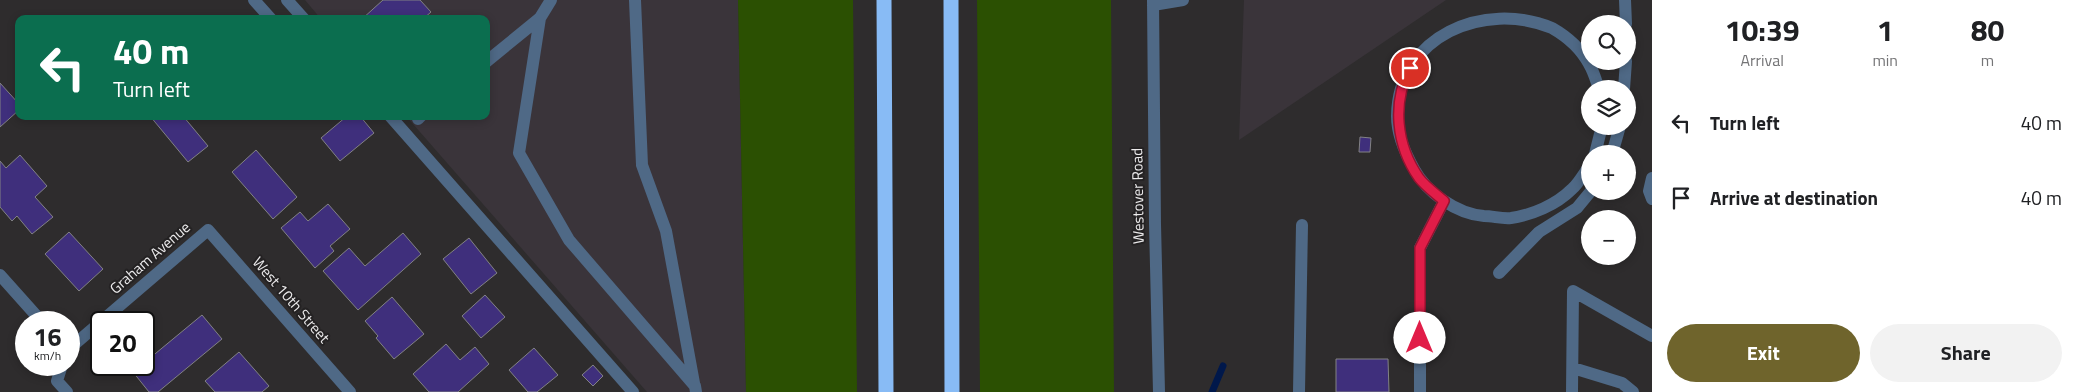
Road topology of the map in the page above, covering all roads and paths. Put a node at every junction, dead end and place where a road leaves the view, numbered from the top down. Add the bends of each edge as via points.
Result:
1 (254, 0) edge
2 (287, 0) edge
3 (550, 0) edge
4 (635, 0) edge
5 (884, 0) edge
6 (951, 0) edge
7 (1183, 0) edge
8 (1625, 0) edge
9 (1153, 2) edge
10 (267, 15) edge
11 (300, 15) edge
12 (1626, 15) edge
13 (540, 18) junction
14 (490, 59) edge
15 (1596, 80) edge
16 (394, 120) edge
17 (1581, 177) edge
18 (1652, 178) edge
19 (1652, 199) edge
20 (1584, 200) edge
21 (1444, 201) junction
22 (1302, 225) dead end
23 (208, 230) joint
24 (1499, 273) dead end
25 (0, 275) edge
26 (32, 311) edge
27 (1652, 336) edge
28 (80, 340) edge
29 (1572, 368) junction
30 (59, 376) edge
31 (695, 389) edge
32 (67, 392) edge
33 (350, 392) edge
34 (632, 392) edge
35 (886, 392) edge
36 (952, 392) edge
37 (1159, 392) edge
38 (1299, 392) edge
39 (1420, 392) edge
40 (1572, 392) edge
41 (1633, 392) edge

1 - 10 street
2 - 11 street
3 - 13 street
4 - 31 street via 642,165 666,231
5 - 35 highway
6 - 36 highway
7 - 9 street
8 - 12 street
9 - 37 street, Westover Road
13 - 14 street
13 - 31 street via 519,153 569,240
15 - 21 street via 1589,63 1567,37 1538,19 1505,12 1472,16 1442,30 1418,53 1402,83 1397,116 1403,149 1419,179
16 - 34 street
17 - 21 street via 1571,190 1543,209 1510,218 1475,215
18 - 19 street via 1649,191
20 - 24 street via 1577,208 1539,232
21 - 39 street via 1420,248
22 - 38 street
23 - 28 street, Graham Avenue
23 - 33 street, West 10th Street
25 - 26 street
27 - 29 street via 1573,291
29 - 40 street
29 - 41 street via 1622,383
30 - 32 street via 57,381

